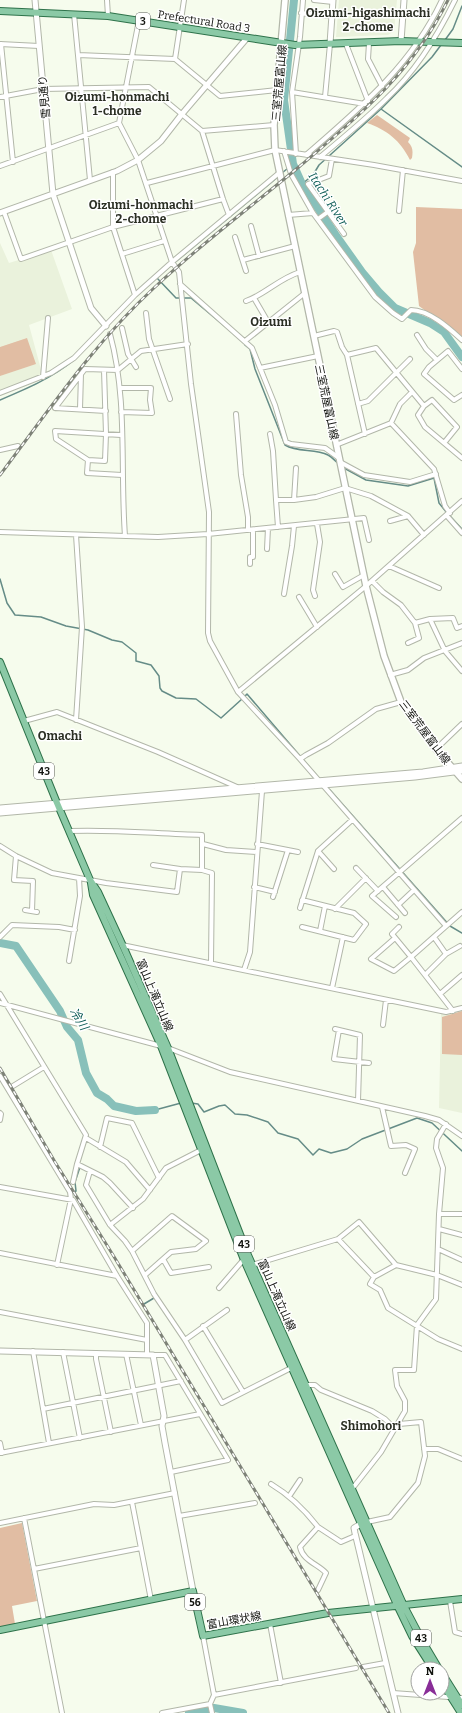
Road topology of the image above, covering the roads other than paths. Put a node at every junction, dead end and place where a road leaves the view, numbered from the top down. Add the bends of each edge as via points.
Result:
1 (35, 0) edge
2 (107, 0) edge
3 (184, 0) edge
4 (286, 0) edge
5 (302, 0) edge
6 (314, 0) edge
7 (404, 0) edge
8 (442, 0) edge
9 (455, 0) edge
10 (333, 1) edge
11 (0, 11) edge
12 (36, 12) junction
13 (301, 13) junction
14 (74, 14) junction
15 (108, 16) junction
16 (332, 16) junction
17 (139, 20) junction
18 (180, 27) junction
19 (247, 38) junction
20 (401, 41) junction
21 (432, 41) junction
22 (418, 42) junction
23 (284, 43) junction
24 (369, 43) junction
25 (462, 43) edge
26 (1, 44) edge
27 (297, 44) junction
28 (330, 44) junction
29 (346, 44) junction
30 (39, 46) junction
31 (78, 55) junction
32 (132, 57) junction
33 (175, 59) junction
34 (206, 85) junction
35 (126, 86) junction
36 (382, 86) junction
37 (81, 88) junction
38 (43, 89) junction
39 (277, 90) junction
40 (292, 92) junction
41 (6, 96) junction
42 (0, 97) edge
43 (325, 97) junction
44 (366, 102) junction
45 (182, 114) junction
46 (119, 124) junction
47 (274, 125) junction
48 (202, 131) junction
49 (86, 136) junction
50 (48, 150) junction
51 (275, 150) junction
52 (285, 152) junction
53 (295, 153) junction
54 (306, 155) junction
55 (320, 157) junction
56 (332, 159) junction
57 (138, 160) junction
58 (13, 162) junction
59 (0, 166) edge
60 (213, 166) junction
61 (403, 170) junction
62 (113, 172) junction
63 (279, 173) junction
64 (90, 180) junction
65 (462, 181) edge
66 (147, 183) junction
67 (52, 194) junction
68 (223, 199) junction
69 (328, 212) junction
70 (399, 212) dead end
71 (2, 213) edge
72 (313, 213) junction
73 (157, 215) junction
74 (229, 215) junction
75 (288, 215) junction
76 (318, 219) junction
77 (251, 226) dead end
78 (113, 227) junction
79 (344, 234) dead end
80 (235, 237) dead end
81 (164, 241) junction
82 (68, 242) junction
83 (295, 246) junction
84 (122, 254) junction
85 (259, 256) junction
86 (243, 260) junction
87 (172, 262) junction
88 (246, 271) dead end
89 (300, 272) junction
90 (180, 284) junction
91 (304, 293) junction
92 (135, 295) junction
93 (254, 298) junction
94 (246, 302) dead end
95 (146, 312) dead end
96 (48, 318) dead end
97 (268, 322) junction
98 (106, 327) junction
99 (122, 328) dead end
100 (110, 334) dead end
101 (417, 335) dead end
102 (314, 336) junction
103 (462, 340) edge
104 (245, 341) junction
105 (188, 344) junction
106 (152, 350) junction
107 (347, 355) junction
108 (318, 356) junction
109 (131, 359) junction
110 (410, 359) dead end
111 (436, 360) junction
112 (136, 367) dead end
113 (260, 368) junction
114 (462, 369) edge
115 (104, 370) junction
116 (118, 370) junction
117 (395, 373) junction
118 (81, 374) junction
119 (43, 377) junction
120 (121, 388) junction
121 (412, 392) junction
122 (0, 393) edge
123 (462, 395) edge
124 (170, 399) dead end
125 (358, 404) junction
126 (424, 406) junction
127 (80, 409) junction
128 (106, 411) junction
129 (121, 412) junction
130 (236, 414) dead end
131 (391, 423) junction
132 (106, 434) junction
133 (270, 434) dead end
134 (365, 434) junction
135 (121, 435) junction
136 (444, 443) junction
137 (336, 445) junction
138 (18, 446) dead end
139 (0, 450) edge
140 (462, 458) edge
141 (88, 460) junction
142 (339, 460) junction
143 (296, 468) dead end
144 (436, 474) junction
145 (122, 475) junction
146 (345, 488) junction
147 (276, 500) junction
148 (294, 500) junction
149 (462, 501) edge
150 (448, 514) junction
151 (408, 516) junction
152 (352, 520) junction
153 (390, 521) dead end
154 (317, 524) junction
155 (294, 526) junction
156 (278, 527) junction
157 (268, 528) junction
158 (250, 530) junction
159 (0, 532) edge
160 (462, 533) edge
161 (208, 534) junction
162 (76, 535) junction
163 (424, 535) junction
164 (125, 536) junction
165 (369, 540) dead end
166 (267, 549) dead end
167 (250, 564) dead end
168 (389, 566) junction
169 (334, 574) dead end
170 (364, 575) junction
171 (372, 581) junction
172 (366, 586) junction
173 (439, 588) dead end
174 (284, 594) dead end
175 (315, 596) dead end
176 (299, 597) dead end
177 (430, 619) junction
178 (415, 623) junction
179 (462, 626) edge
180 (317, 627) junction
181 (408, 643) dead end
182 (462, 643) edge
183 (445, 651) junction
184 (0, 662) edge
185 (462, 671) edge
186 (390, 675) junction
187 (238, 692) junction
188 (401, 702) junction
189 (76, 720) junction
190 (24, 722) junction
191 (462, 724) edge
192 (436, 749) junction
193 (300, 759) junction
194 (462, 766) edge
195 (457, 770) edge
196 (462, 779) edge
197 (321, 783) junction
198 (238, 788) junction
199 (262, 791) junction
200 (58, 806) junction
201 (0, 808) edge
202 (0, 813) edge
203 (462, 818) edge
204 (352, 820) junction
205 (69, 831) junction
206 (203, 844) junction
207 (258, 844) junction
208 (0, 846) edge
209 (288, 850) junction
210 (318, 851) junction
211 (257, 852) junction
212 (298, 852) dead end
213 (16, 856) junction
214 (153, 865) dead end
215 (356, 868) dead end
216 (180, 869) junction
217 (334, 869) dead end
218 (202, 870) junction
219 (399, 873) junction
220 (79, 878) junction
221 (366, 878) junction
222 (90, 880) junction
223 (254, 887) junction
224 (382, 887) junction
225 (414, 890) junction
226 (378, 891) junction
227 (302, 900) junction
228 (398, 905) junction
229 (325, 906) junction
230 (300, 908) dead end
231 (336, 909) junction
232 (25, 910) dead end
233 (32, 911) junction
234 (37, 912) dead end
235 (462, 912) edge
236 (405, 913) dead end
237 (396, 917) dead end
238 (446, 926) junction
239 (302, 927) dead end
240 (399, 927) dead end
241 (75, 930) junction
242 (320, 931) junction
243 (0, 937) edge
244 (343, 937) junction
245 (434, 937) junction
246 (396, 938) junction
247 (115, 944) junction
248 (123, 946) junction
249 (460, 946) dead end
250 (446, 954) junction
251 (411, 958) junction
252 (69, 961) dead end
253 (211, 964) junction
254 (244, 970) junction
255 (425, 975) junction
256 (462, 976) edge
257 (332, 988) junction
258 (0, 994) edge
259 (440, 994) junction
260 (386, 1000) junction
261 (0, 1003) edge
262 (7, 1005) junction
263 (462, 1008) edge
264 (453, 1011) junction
265 (384, 1025) dead end
266 (161, 1046) junction
267 (168, 1048) junction
268 (359, 1062) junction
269 (369, 1064) dead end
270 (44, 1067) junction
271 (0, 1076) edge
272 (13, 1086) dead end
273 (358, 1101) junction
274 (382, 1106) junction
275 (0, 1113) edge
276 (0, 1120) edge
277 (446, 1124) junction
278 (462, 1136) edge
279 (86, 1138) junction
280 (100, 1147) junction
281 (204, 1148) junction
282 (77, 1164) junction
283 (90, 1171) junction
284 (405, 1173) dead end
285 (159, 1178) junction
286 (73, 1182) dead end
287 (0, 1186) edge
288 (150, 1190) junction
289 (71, 1199) junction
290 (133, 1208) junction
291 (439, 1214) junction
292 (462, 1214) edge
293 (110, 1225) junction
294 (439, 1229) junction
295 (462, 1234) edge
296 (338, 1239) junction
297 (438, 1249) junction
298 (132, 1251) junction
299 (0, 1253) edge
300 (248, 1255) junction
301 (163, 1259) junction
302 (244, 1260) junction
303 (462, 1260) edge
304 (57, 1264) junction
305 (250, 1266) junction
306 (396, 1266) junction
307 (209, 1267) dead end
308 (145, 1275) junction
309 (437, 1275) junction
310 (117, 1276) junction
311 (374, 1277) junction
312 (462, 1286) edge
313 (218, 1288) dead end
314 (227, 1310) dead end
315 (0, 1312) edge
316 (417, 1325) junction
317 (204, 1326) junction
318 (148, 1340) junction
319 (185, 1340) junction
320 (462, 1349) edge
321 (0, 1351) edge
322 (33, 1351) junction
323 (63, 1352) junction
324 (96, 1353) junction
325 (126, 1354) junction
326 (150, 1355) junction
327 (294, 1366) junction
328 (180, 1381) junction
329 (299, 1383) junction
330 (158, 1386) junction
331 (307, 1386) junction
332 (134, 1390) junction
333 (243, 1392) junction
334 (104, 1397) junction
335 (73, 1403) junction
336 (43, 1409) junction
337 (200, 1414) junction
338 (164, 1421) junction
339 (398, 1424) junction
340 (141, 1425) junction
341 (395, 1429) junction
342 (111, 1432) junction
343 (80, 1438) junction
344 (0, 1442) edge
345 (50, 1444) junction
346 (424, 1449) junction
347 (1, 1453) edge
348 (462, 1459) edge
349 (171, 1472) junction
350 (300, 1480) dead end
351 (271, 1484) dead end
352 (353, 1488) junction
353 (175, 1493) junction
354 (347, 1494) junction
355 (290, 1495) junction
356 (132, 1502) junction
357 (255, 1503) dead end
358 (179, 1516) junction
359 (24, 1518) junction
360 (364, 1522) junction
361 (0, 1523) edge
362 (318, 1527) junction
363 (355, 1536) junction
364 (141, 1548) junction
365 (34, 1569) junction
366 (318, 1590) dead end
367 (193, 1591) junction
368 (462, 1599) edge
369 (151, 1600) junction
370 (450, 1600) junction
371 (404, 1606) junction
372 (398, 1607) junction
373 (373, 1609) junction
374 (44, 1622) junction
375 (270, 1624) junction
376 (0, 1630) edge
377 (462, 1634) edge
378 (203, 1636) junction
379 (428, 1661) edge
380 (434, 1661) edge
381 (386, 1662) junction
382 (363, 1667) dead end
383 (356, 1668) dead end
384 (281, 1683) junction
385 (450, 1686) edge
386 (393, 1693) junction
387 (214, 1696) junction
388 (457, 1698) edge
389 (210, 1704) junction
390 (462, 1705) edge
391 (212, 1712) edge
392 (62, 1713) edge
393 (162, 1713) edge
394 (398, 1713) edge
395 (461, 1713) edge

1 - 12 street, 雪見通り
2 - 15 street
3 - 18 street
4 - 23 main road, 三室荒屋富山線
5 - 13 street
6 - 10 street
7 - 20 street
8 - 22 street
9 - 21 street
10 - 16 street
11 - 12 main road, Prefectural Road 3 / 3
12 - 14 main road, Prefectural Road 3 / 3
12 - 30 street, 雪見通り
13 - 16 street
13 - 27 street
14 - 15 main road, Prefectural Road 3 / 3
14 - 31 street
15 - 17 main road, Prefectural Road 3 / 3
16 - 28 street
17 - 18 main road, Prefectural Road 3 / 3
17 - 32 street
18 - 19 main road, Prefectural Road 3 / 3
18 - 33 street
19 - 23 main road, Prefectural Road 3 / 3
19 - 34 street
20 - 22 main road, 3
20 - 24 main road, 3
21 - 22 main road, 3
21 - 25 main road, 3
21 - 55 street via 388,98
22 - 36 street
23 - 27 main road, 3
23 - 39 main road, 三室荒屋富山線
24 - 29 main road, 3
24 - 36 street via 368,59
26 - 30 street
26 - 41 street
27 - 28 main road, 3
27 - 40 street
28 - 29 main road, 3
28 - 43 street
29 - 44 street
30 - 38 street, 雪見通り
31 - 32 street
31 - 37 street
32 - 33 street
32 - 35 street
33 - 34 street
34 - 39 street via 220,96
34 - 45 street
35 - 37 street
35 - 45 street via 149,87
35 - 46 street
36 - 44 street
37 - 38 street
37 - 49 street
38 - 41 street
38 - 50 street, 雪見通り
39 - 47 main road, 三室荒屋富山線
40 - 43 street
40 - 53 street
41 - 42 street
41 - 58 street
43 - 44 street
44 - 54 street
45 - 48 street
45 - 57 street via 161,141
46 - 49 street
46 - 57 street
47 - 48 street
47 - 51 main road, 三室荒屋富山線
48 - 60 street
49 - 50 street
49 - 64 street
50 - 58 street
50 - 67 street, 雪見通り
51 - 52 street
51 - 60 street
51 - 63 main road, 三室荒屋富山線
52 - 53 street
52 - 72 street via 291,174
53 - 54 street
54 - 55 street
55 - 56 street
56 - 61 street
56 - 69 street via 329,176 308,184
57 - 62 street
57 - 66 street
58 - 59 street
60 - 66 street
60 - 68 street
61 - 65 street
61 - 70 street
62 - 64 street
62 - 78 street
63 - 74 street
63 - 75 main road, 三室荒屋富山線
64 - 67 street
66 - 73 street
67 - 71 street
67 - 82 street, 雪見通り
68 - 73 street
68 - 74 street
69 - 76 street
69 - 79 street
71 - 82 street via 21,259
72 - 75 street
72 - 76 street
73 - 78 street
73 - 81 street
74 - 87 street
75 - 83 main road, 三室荒屋富山線
76 - 103 street via 375,297 393,313 402,319 411,310 425,314 446,326
77 - 85 street
78 - 82 street
78 - 84 street
80 - 86 street
81 - 84 street
81 - 87 street
82 - 98 street, 雪見通り via 91,308
83 - 85 street
83 - 89 main road, 三室荒屋富山線
84 - 92 street
85 - 86 street
86 - 88 street
87 - 90 street via 179,272
87 - 92 street
89 - 91 main road, 三室荒屋富山線
89 - 93 street via 288,276
90 - 104 street
90 - 105 street
91 - 97 street
91 - 102 main road, 三室荒屋富山線
92 - 98 street
93 - 94 street
93 - 97 street
95 - 106 street
96 - 119 street
97 - 104 street
98 - 119 street via 74,358
99 - 109 street
100 - 116 street
101 - 111 street
102 - 107 street via 338,332
102 - 108 main road, 三室荒屋富山線
104 - 113 street via 252,348
105 - 106 street
105 - 161 street via 208,512
106 - 109 street via 141,351
106 - 124 street
107 - 117 street via 376,348
107 - 125 street
108 - 113 street
108 - 137 main road, 三室荒屋富山線
109 - 112 street
109 - 116 street
110 - 117 street
111 - 114 street via 448,351
111 - 123 street via 424,374 454,400
113 - 142 street via 286,442 325,448
115 - 116 street
115 - 118 street via 85,369
115 - 128 street
116 - 120 street
117 - 121 street
117 - 125 street via 368,401
118 - 127 street
118 - 127 street via 55,408
119 - 122 street
120 - 129 street
120 - 129 street via 151,388 152,413
121 - 126 street
121 - 131 street via 400,404
125 - 134 street
126 - 136 street via 418,415 425,427
126 - 136 street via 432,400 457,427
127 - 128 street
128 - 132 street
129 - 135 street
130 - 158 street via 241,475
131 - 134 street
131 - 144 street via 420,452
132 - 135 street
132 - 141 street via 105,461
132 - 141 street via 55,431 56,439
133 - 147 street
134 - 137 street
135 - 145 street
136 - 140 street
137 - 142 main road, 三室荒屋富山線
138 - 139 street
141 - 145 street via 87,473
142 - 144 street via 364,476 410,482
142 - 146 main road, 三室荒屋富山線
143 - 148 street
144 - 150 street
145 - 164 street
146 - 148 street via 316,497
146 - 151 street via 371,496
146 - 152 main road, 三室荒屋富山線
147 - 148 street
147 - 156 street
149 - 150 street
150 - 160 street
150 - 163 street
151 - 153 street
151 - 163 street
152 - 154 street
152 - 165 street via 364,518
152 - 170 main road, 三室荒屋富山線
154 - 155 street
154 - 175 street via 320,542 313,590
155 - 156 street
155 - 174 street
156 - 157 street
157 - 158 street
157 - 166 street
158 - 161 street
158 - 167 street via 253,557 250,557
159 - 162 street
161 - 164 street
161 - 187 street via 208,633
162 - 164 street
162 - 189 street via 82,627
163 - 168 street
168 - 171 street
168 - 173 street
169 - 170 street via 343,587
170 - 172 main road, 三室荒屋富山線
171 - 172 street
171 - 178 street via 401,605
172 - 180 street
172 - 186 main road, 三室荒屋富山線
176 - 180 street
177 - 178 street
177 - 179 street via 453,618 457,628
177 - 183 street
178 - 181 street via 419,638
180 - 187 street
182 - 183 street
183 - 185 street
183 - 186 street via 424,658 408,670
184 - 190 main road, 富山上滝立山線 / 43
186 - 188 main road, 三室荒屋富山線
187 - 193 street
188 - 192 main road, 三室荒屋富山線
188 - 193 street via 376,709 328,743
189 - 190 street via 57,712
189 - 198 street via 165,755
190 - 200 main road, 富山上滝立山線 / 43
191 - 192 street
192 - 195 main road, 三室荒屋富山線
193 - 197 street
194 - 195 street
195 - 196 main road, 三室荒屋富山線
195 - 197 street
197 - 198 street
197 - 199 street
197 - 204 street
198 - 200 street
199 - 200 street
199 - 207 street
200 - 201 street
200 - 202 street
200 - 205 main road, 富山上滝立山線 / 43
203 - 219 street
204 - 210 street
204 - 219 street
205 - 206 street via 105,829 202,835
205 - 222 main road, 富山上滝立山線 / 43
206 - 211 street via 226,850
206 - 218 street
207 - 209 street
207 - 211 street
208 - 213 street
209 - 212 street
209 - 223 street via 274,894
210 - 217 street
210 - 227 street
211 - 223 street
213 - 220 street via 52,873
213 - 233 street via 14,880 33,881
214 - 216 street
215 - 221 street
216 - 218 street
216 - 222 street via 177,892
218 - 253 street via 212,873
219 - 224 street
219 - 225 street
220 - 222 street
220 - 241 street via 80,896
221 - 226 street
221 - 231 street
222 - 247 main road, 富山上滝立山線 / 43 via 93,895
222 - 248 main road, 富山上滝立山線 / 43
223 - 254 street via 250,952
224 - 226 street
224 - 228 street
225 - 228 street
225 - 238 street
226 - 237 street via 372,896
227 - 229 street
227 - 230 street
228 - 236 street
229 - 231 street
229 - 242 street
231 - 244 street via 354,913 366,924 354,940
232 - 233 street
233 - 234 street
235 - 238 street
238 - 245 street
239 - 242 street
240 - 246 street via 392,934
241 - 243 street via 59,926 12,925
241 - 252 street
242 - 244 street
244 - 257 street
245 - 250 street
245 - 251 street
246 - 251 street
246 - 251 street via 371,959 394,971
247 - 248 street
247 - 266 main road, 富山上滝立山線 / 43
248 - 253 street
248 - 267 main road, 富山上滝立山線 / 43
249 - 250 street
250 - 255 street
251 - 255 street
253 - 254 street
254 - 257 street
255 - 259 street
256 - 259 street
257 - 260 street
258 - 262 street
259 - 264 street
260 - 264 street via 446,1012
260 - 265 street
261 - 262 street
262 - 266 street
262 - 270 street
263 - 264 street
266 - 267 street
266 - 281 main road, 富山上滝立山線 / 43
267 - 273 street via 230,1072
267 - 281 main road, 富山上滝立山線 / 43
268 - 268 street via 360,1035 337,1029 334,1059
268 - 269 street
268 - 273 street
270 - 272 street
270 - 279 street
271 - 289 street via 70,1192
273 - 274 street
274 - 277 street via 425,1116
274 - 284 street via 391,1146 406,1145 415,1149
275 - 276 street
277 - 278 street
277 - 291 street via 436,1148 443,1168
279 - 280 street
279 - 282 street
280 - 285 street via 107,1118 132,1124
280 - 288 street via 126,1162
281 - 285 street via 166,1168
281 - 300 main road, 富山上滝立山線 / 43
281 - 302 main road, 富山上滝立山線 / 43
282 - 283 street
282 - 286 street
283 - 290 street via 110,1183
283 - 293 street via 86,1185
285 - 288 street
287 - 289 street
288 - 290 street
289 - 304 street
289 - 310 street
290 - 293 street
291 - 292 street
291 - 294 street
293 - 298 street
294 - 295 street
294 - 297 street
296 - 305 street
296 - 306 street via 360,1222
296 - 311 street
297 - 303 street
297 - 309 street
298 - 301 street via 172,1216 206,1241 196,1249 171,1252
298 - 308 street
299 - 304 street
300 - 302 street
300 - 305 main road, 富山上滝立山線 / 43
301 - 307 street via 171,1273
301 - 308 street
302 - 305 main road, 富山上滝立山線 / 43
302 - 313 street
304 - 310 street
305 - 327 main road, 富山上滝立山線 / 43
306 - 309 street
306 - 311 street
308 - 319 street via 154,1294
309 - 312 street
309 - 316 street via 436,1299
310 - 318 street via 147,1323
311 - 316 street via 370,1284 380,1290 388,1308
314 - 317 street
315 - 318 street
316 - 320 street via 438,1339
316 - 339 street via 414,1370 395,1370 397,1386 405,1401 405,1411
317 - 319 street
317 - 333 street
318 - 326 street
319 - 333 street via 222,1403
321 - 322 street
322 - 323 street
322 - 336 street
323 - 324 street
323 - 335 street
324 - 325 street
324 - 334 street
325 - 326 street
325 - 332 street
326 - 328 street via 165,1355
326 - 330 street
327 - 329 main road, 富山上滝立山線 / 43
327 - 331 main road, 富山上滝立山線 / 43
327 - 333 street
328 - 330 street
328 - 337 street
329 - 331 street
329 - 354 main road, 富山上滝立山線 / 43
330 - 332 street
330 - 338 street
331 - 341 street via 316,1385 321,1390 372,1411
331 - 352 main road, 富山上滝立山線 / 43
332 - 334 street
332 - 340 street
334 - 335 street
334 - 342 street
335 - 336 street
335 - 343 street
336 - 345 street
337 - 338 street
337 - 349 street via 228,1460
338 - 340 street
338 - 349 street via 162,1426
339 - 341 street
339 - 346 street via 421,1422
340 - 342 street
341 - 352 street
342 - 343 street
343 - 345 street
344 - 347 street
345 - 347 street
346 - 348 street via 438,1449
346 - 360 street via 425,1456 418,1483 390,1517
349 - 353 street
350 - 355 street
351 - 355 street
352 - 354 street
352 - 360 main road, 富山上滝立山線 / 43
353 - 356 street
353 - 358 street
354 - 360 main road, 富山上滝立山線 / 43
355 - 362 street
356 - 359 street via 114,1505 94,1504
356 - 364 street
357 - 358 street
358 - 367 street
359 - 361 street
359 - 365 street
360 - 363 street via 354,1528
360 - 371 main road, 富山上滝立山線 / 43
360 - 372 main road, 富山上滝立山線 / 43
362 - 363 street via 341,1542
362 - 366 street via 300,1547 300,1551 312,1564 326,1573
363 - 373 street
364 - 365 street
364 - 369 street
365 - 374 street
367 - 369 main road, 56
367 - 378 main road, 富山環状線 / 56
368 - 370 main road, 富山環状線
369 - 374 main road, 56
370 - 371 main road, 富山環状線
370 - 377 street via 455,1632
371 - 372 main road, 富山環状線
371 - 380 main road, 富山上滝立山線 / 43
372 - 373 main road, 富山環状線
372 - 379 main road, 富山上滝立山線 / 43
373 - 375 main road, 富山環状線 via 328,1612
373 - 381 street
374 - 376 main road, 56
374 - 392 street
375 - 378 main road, 富山環状線
375 - 384 street
378 - 387 street
381 - 382 street
381 - 386 street
383 - 384 street
384 - 387 street
385 - 388 main road
386 - 388 street
386 - 394 street
387 - 389 street
388 - 390 main road
388 - 395 main road
389 - 391 street
389 - 393 street

